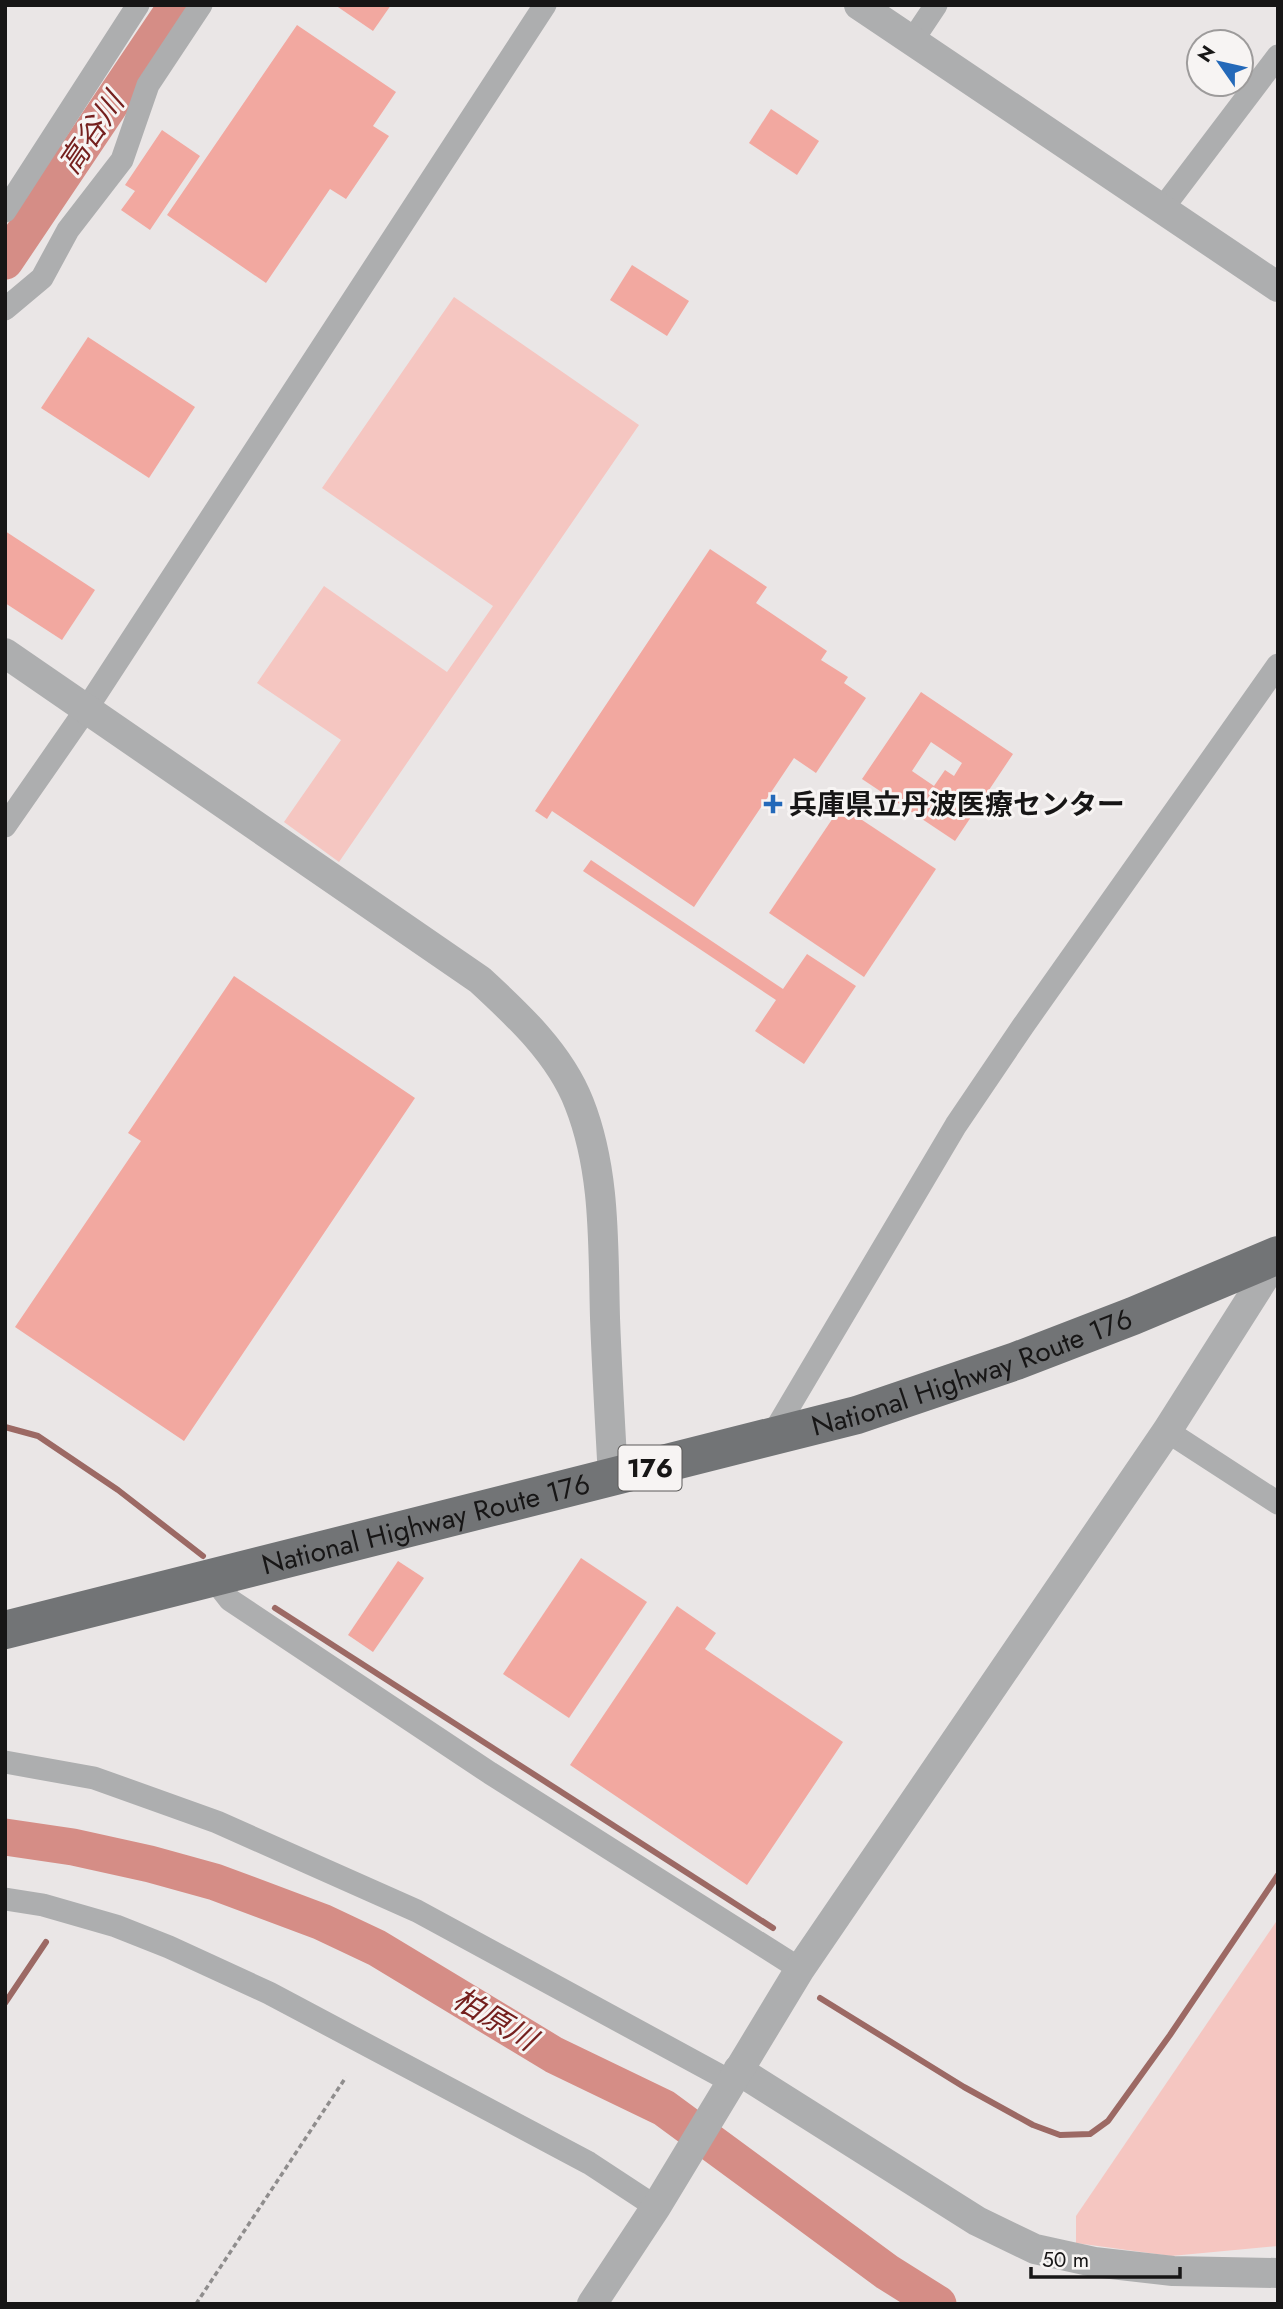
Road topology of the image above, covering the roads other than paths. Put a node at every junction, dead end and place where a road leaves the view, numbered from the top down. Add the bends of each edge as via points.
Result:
1 (138, 5) edge
2 (201, 5) edge
3 (545, 5) edge
4 (859, 5) edge
5 (936, 5) edge
6 (912, 41) junction
7 (1278, 56) edge
8 (1162, 209) junction
9 (5, 211) edge
10 (1278, 287) edge
11 (5, 309) edge
12 (5, 653) edge
13 (1278, 665) edge
14 (87, 708) junction
15 (5, 826) edge
16 (1278, 1255) edge
17 (1167, 1431) junction
18 (771, 1437) junction
19 (613, 1477) junction
20 (1278, 1503) edge
21 (212, 1577) junction
22 (5, 1630) edge
23 (5, 1762) edge
24 (5, 1899) edge
25 (800, 1969) junction
26 (734, 2076) junction
27 (656, 2207) junction
28 (1278, 2273) edge
29 (592, 2304) edge

1 - 9 street
2 - 11 street via 149,85 122,160 68,230 42,278
3 - 14 street
4 - 6 street
5 - 6 street
6 - 8 street
7 - 8 street
8 - 10 street
12 - 14 street
13 - 18 street via 956,1125
14 - 15 street
14 - 19 street via 480,980 526,1022 557,1064 579,1102 594,1151 604,1227
16 - 17 street
16 - 18 highway, National Highway Route 176 / 176 via 1016,1361 856,1415
17 - 20 street
17 - 25 street
18 - 19 highway, National Highway Route 176 / 176
19 - 21 highway, National Highway Route 176 / 176
21 - 22 highway, National Highway Route 176 / 176
21 - 25 street via 230,1600 490,1773
23 - 26 street via 94,1778 217,1822 416,1911 638,2034
24 - 27 street via 116,1926 270,1993 589,2163
25 - 26 street
26 - 27 street
26 - 28 street via 976,2221 1035,2249 1094,2262 1173,2271
27 - 29 street

